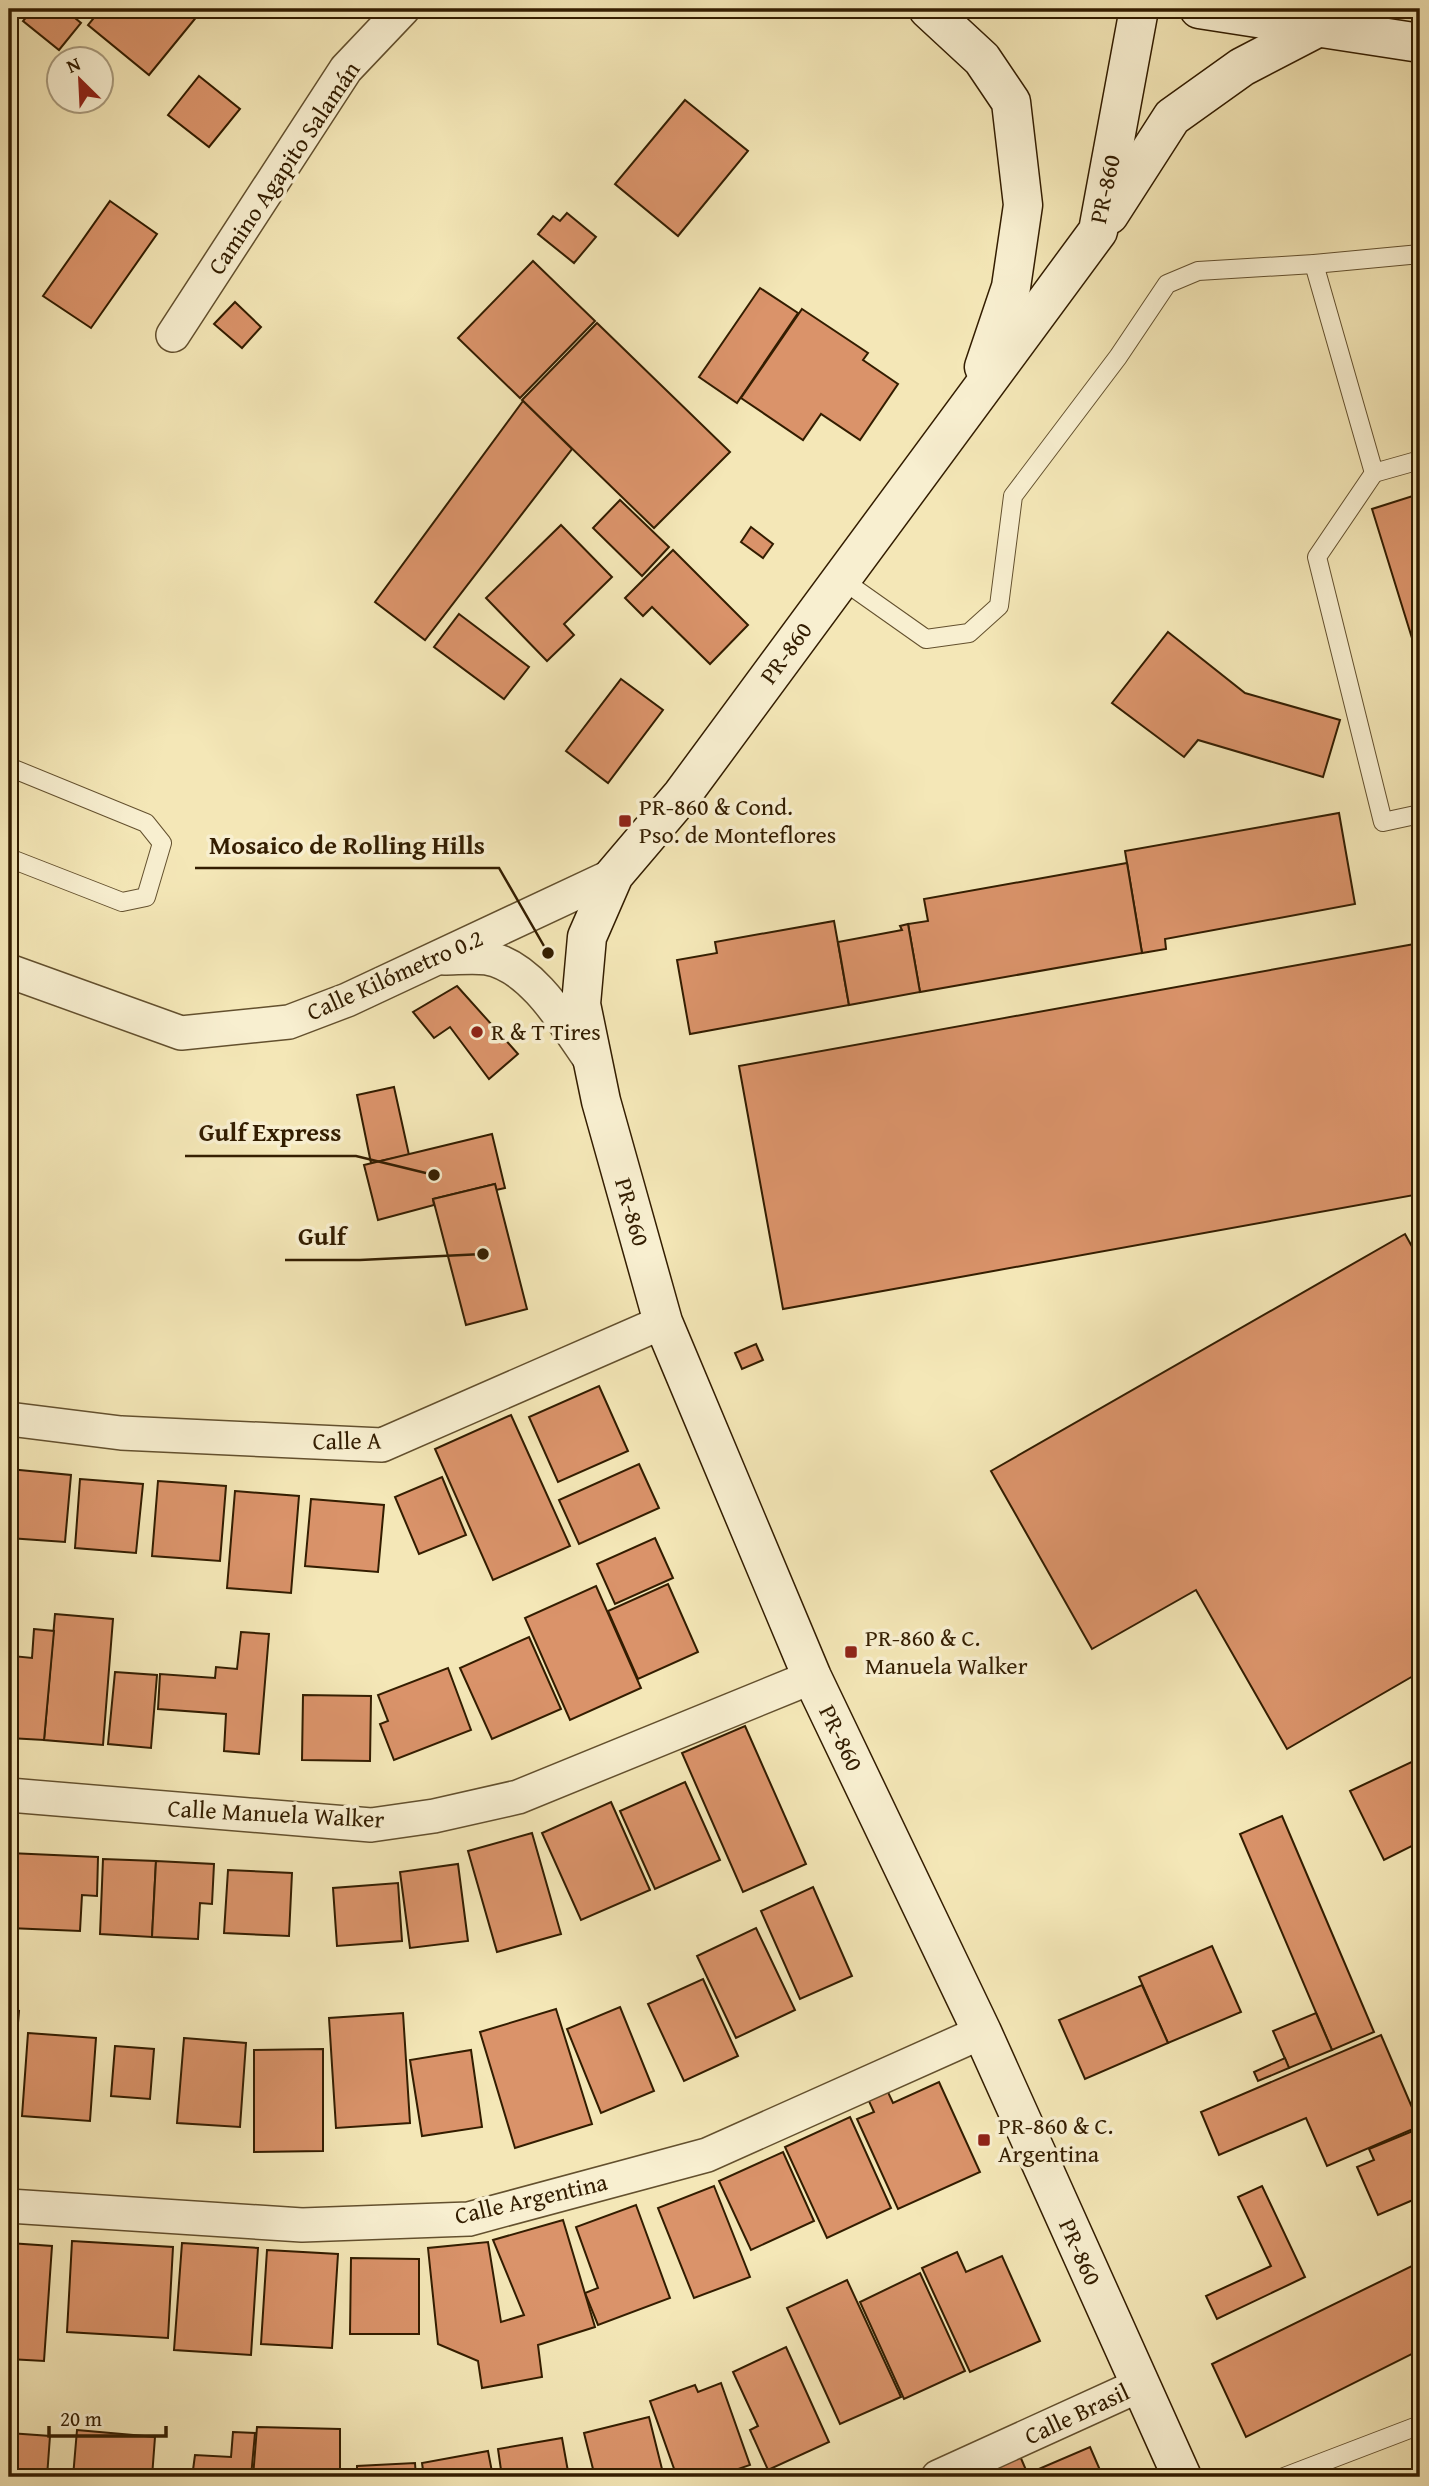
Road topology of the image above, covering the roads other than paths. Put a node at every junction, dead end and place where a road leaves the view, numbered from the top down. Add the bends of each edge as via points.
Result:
1 (403, 9) edge
2 (928, 9) edge
3 (1139, 9) edge
4 (1199, 9) edge
5 (1319, 27) junction
6 (1420, 43) edge
7 (1098, 231) junction
8 (1420, 254) edge
9 (1314, 264) junction
10 (173, 335) dead end
11 (972, 401) junction
12 (1420, 460) edge
13 (1374, 473) junction
14 (841, 579) junction
15 (9, 767) edge
16 (1420, 814) edge
17 (9, 858) edge
18 (614, 875) junction
19 (434, 958) junction
20 (9, 971) edge
21 (593, 1064) junction
22 (663, 1322) junction
23 (9, 1419) edge
24 (812, 1677) junction
25 (9, 1795) edge
26 (982, 2032) junction
27 (9, 2206) edge
28 (1140, 2385) junction
29 (1420, 2425) edge
30 (938, 2477) edge
31 (1182, 2477) edge
32 (1284, 2477) edge

1 - 10 street, Camino Agapito Salamán via 346,69
2 - 11 street via 982,59 1011,102 1023,205 1011,287
3 - 7 street, PR-860 / PR-860
4 - 5 street
5 - 6 street
5 - 7 street via 1242,67 1172,117
7 - 11 street, PR-860 / PR-860
8 - 9 lane
9 - 13 lane
9 - 14 lane via 1198,271 1167,284 1013,496 999,606 969,633 926,639
11 - 14 street, PR-860 / PR-860
12 - 13 lane
13 - 16 lane via 1317,557 1383,822
14 - 18 street, PR-860 / PR-860 via 682,795
15 - 17 lane via 146,823 162,843 146,897 122,902
18 - 19 street, Calle Kilómetro 0.2
18 - 21 street, PR-860 / PR-860 via 586,937 580,1004
19 - 20 street, Calle Kilómetro 0.2 via 347,1000 289,1021 181,1033
19 - 21 street via 488,958 523,974 548,1000
21 - 22 street, PR-860 / PR-860
22 - 23 street, Calle A via 382,1445 121,1433
22 - 24 street, PR-860 / PR-860
24 - 25 street, Calle Manuela Walker via 518,1797 434,1816 371,1825
24 - 26 street, PR-860 / PR-860
26 - 27 street, Calle Argentina via 707,2155 468,2218 302,2225
26 - 28 street, PR-860 / PR-860
28 - 30 street, Calle Brasil
28 - 31 street, PR-860 / PR-860
29 - 32 lane

